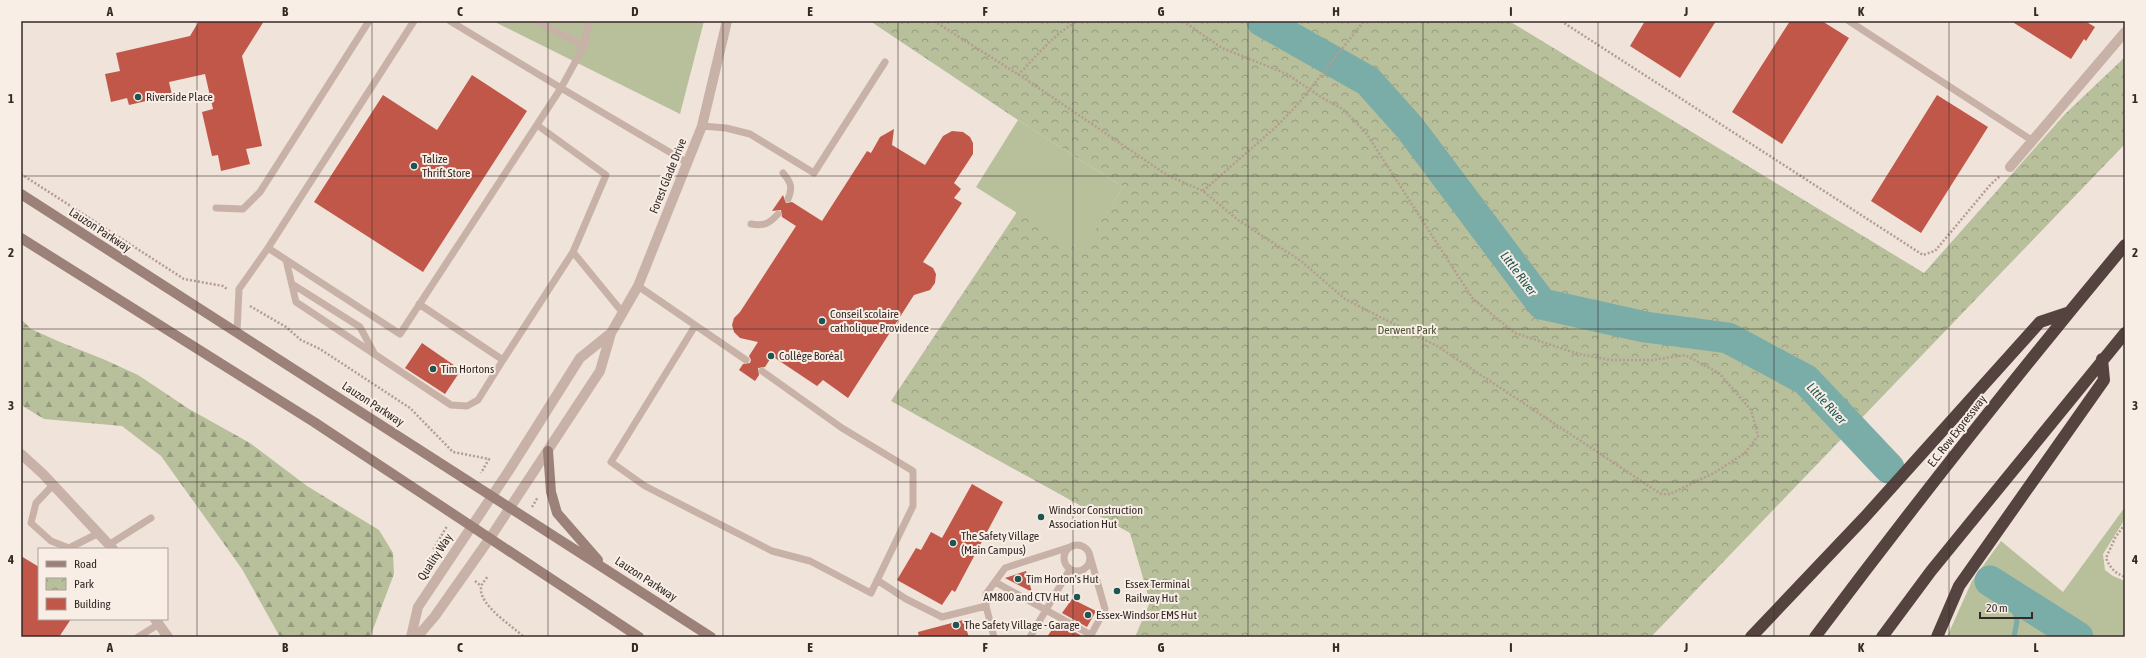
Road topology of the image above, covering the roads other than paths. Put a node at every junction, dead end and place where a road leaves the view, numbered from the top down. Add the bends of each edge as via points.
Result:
1 (369, 21) edge
2 (414, 21) edge
3 (450, 21) edge
4 (538, 21) edge
5 (589, 21) edge
6 (727, 21) edge
7 (1849, 21) edge
8 (2125, 32) edge
9 (584, 46) junction
10 (885, 62) dead end
11 (561, 88) junction
12 (537, 125) junction
13 (702, 126) junction
14 (2033, 141) junction
15 (688, 163) junction
16 (2010, 167) road end
17 (784, 173) dead end
18 (21, 194) edge
19 (788, 199) dead end
20 (216, 208) dead end
21 (778, 214) dead end
22 (751, 224) dead end
23 (21, 238) edge
24 (2125, 245) edge
25 (268, 248) junction
26 (573, 252) junction
27 (286, 260) junction
28 (292, 284) junction
29 (638, 286) junction
30 (419, 304) junction
31 (623, 313) junction
32 (2068, 314) junction
33 (695, 326) junction
34 (237, 332) junction
35 (612, 333) junction
36 (2125, 333) edge
37 (375, 354) junction
38 (2102, 359) junction
39 (503, 360) junction
40 (746, 360) dead end
41 (762, 371) dead end
42 (548, 451) junction
43 (21, 454) edge
44 (53, 484) junction
45 (492, 495) junction
46 (510, 506) junction
47 (151, 518) dead end
48 (472, 526) junction
49 (99, 533) junction
50 (490, 538) junction
51 (112, 547) edge
52 (1070, 547) junction
53 (1090, 556) junction
54 (606, 569) junction
55 (1070, 569) junction
56 (877, 580) junction
57 (995, 582) junction
58 (986, 606) junction
59 (1046, 611) junction
60 (157, 622) edge
61 (1090, 636) edge
62 (138, 637) edge
63 (168, 637) edge
64 (411, 637) edge
65 (416, 637) edge
66 (639, 637) edge
67 (711, 637) edge
68 (994, 637) edge
69 (1030, 637) edge
70 (1751, 637) edge
71 (1815, 637) edge
72 (1882, 637) edge
73 (1937, 637) edge

1 - 20 lane via 260,192 243,209
2 - 25 lane
3 - 11 lane
4 - 9 lane
5 - 9 lane
6 - 13 street, Forest Glade Drive
7 - 14 lane
8 - 14 street
9 - 11 lane
10 - 13 lane via 814,173 750,134
11 - 12 lane
11 - 15 lane
12 - 26 lane via 606,175
12 - 30 lane
13 - 15 street, Forest Glade Drive
14 - 16 street
15 - 29 street, Forest Glade Drive
17 - 19 lane via 790,181 792,190
18 - 34 main road, Lauzon Parkway
21 - 22 lane via 763,226
23 - 48 main road via 314,422
24 - 32 highway, E.C. Row Expressway
25 - 27 lane
25 - 34 lane via 239,290
26 - 31 lane
26 - 39 lane
27 - 28 lane
27 - 30 lane via 400,334
28 - 37 lane via 360,327
28 - 37 lane via 296,302
29 - 31 street, Forest Glade Drive
29 - 33 lane
30 - 39 lane
31 - 35 street, Forest Glade Drive
32 - 70 highway via 2040,322 1864,518
32 - 71 highway, E.C. Row Expressway via 1895,531
33 - 40 lane
33 - 56 lane via 611,462 646,486 772,551 810,561 871,593
34 - 45 main road, Lauzon Parkway
35 - 42 street, Forest Glade Drive via 600,371
35 - 45 street, Forest Glade Drive via 580,358
36 - 38 highway
37 - 39 lane via 451,405 467,406 478,400
38 - 72 highway via 1931,571
38 - 73 highway via 2104,380 1958,586
41 - 56 lane via 842,428 913,471 913,506
42 - 46 street, Forest Glade Drive
42 - 54 main road via 551,492 557,513
43 - 44 street
44 - 49 street
44 - 49 lane via 36,503 31,523 51,541 69,548
45 - 46 main road, Lauzon Parkway
45 - 48 street, Quality Way
46 - 50 street
46 - 54 main road, Lauzon Parkway
47 - 51 lane
48 - 50 main road
48 - 64 street, Quality Way via 418,607
49 - 51 street
50 - 65 street via 436,616
50 - 66 main road
52 - 53 lane via 1078,544
52 - 55 lane via 1064,554
52 - 57 lane via 1005,568
53 - 55 lane via 1089,564 1083,570
53 - 61 lane via 1105,609
54 - 67 main road, Lauzon Parkway
55 - 59 lane
56 - 58 lane via 906,599 942,617
57 - 58 lane via 986,594
57 - 59 lane
58 - 68 lane
59 - 61 lane
59 - 69 lane
60 - 62 lane
60 - 63 street

